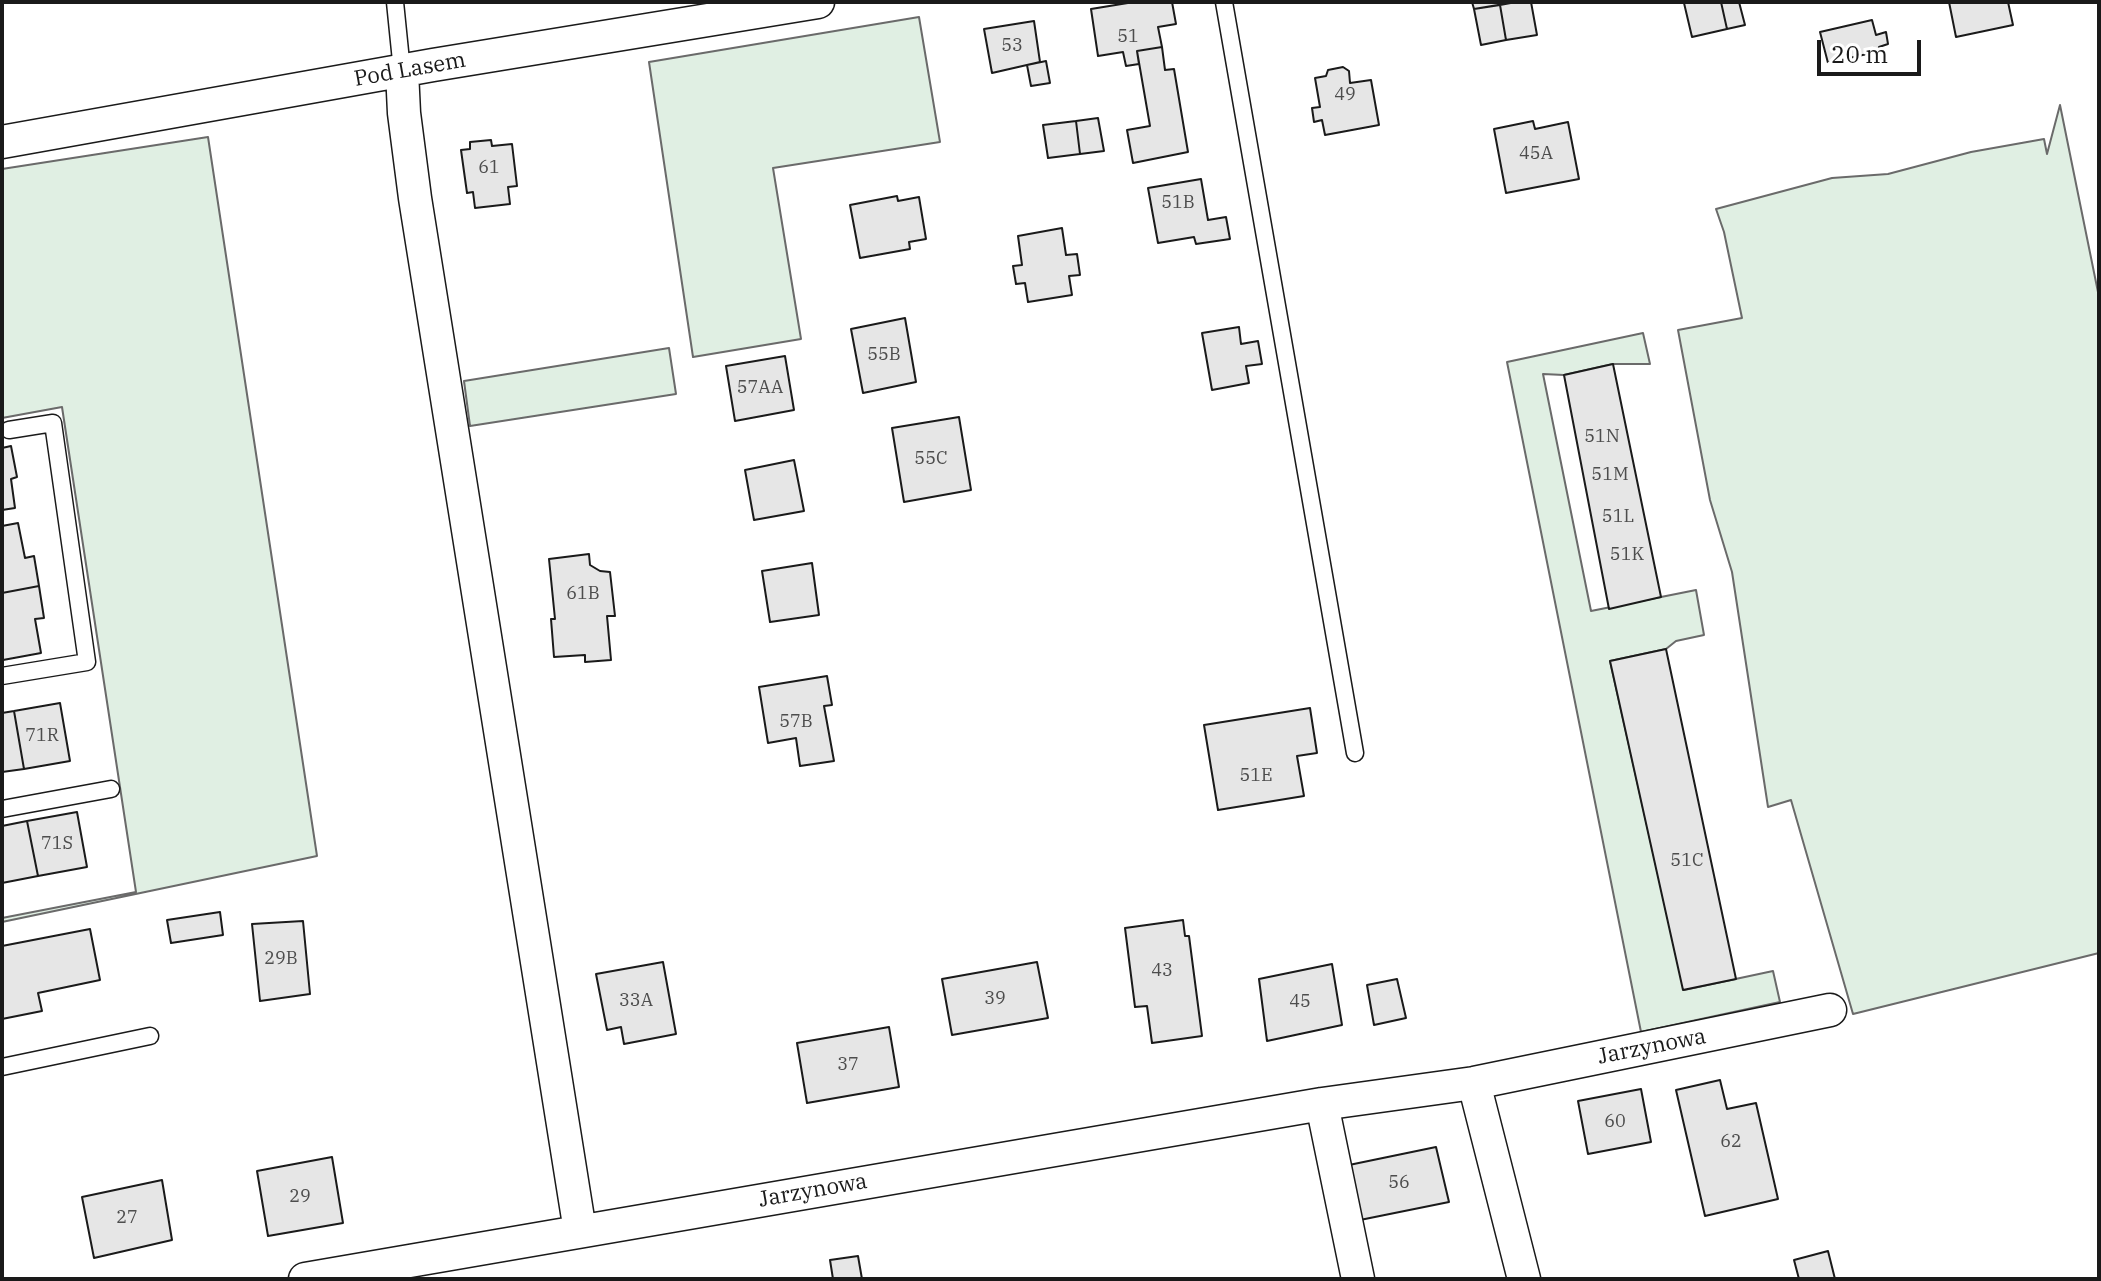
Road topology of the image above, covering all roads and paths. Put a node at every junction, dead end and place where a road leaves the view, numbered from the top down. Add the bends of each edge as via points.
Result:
1 (395, 2) edge
2 (818, 2) edge
3 (1224, 2) edge
4 (402, 71) junction
5 (2, 142) edge
6 (9, 430) dead end
7 (2, 676) edge
8 (1355, 753) dead end
9 (111, 789) dead end
10 (2, 809) edge
11 (1830, 1010) dead end
12 (150, 1036) dead end
13 (2, 1067) edge
14 (1474, 1083) junction
15 (1322, 1104) junction
16 (580, 1231) junction
17 (305, 1279) edge
18 (1358, 1279) edge
19 (1524, 1279) edge

1 - 4 lane
2 - 4 street, Pod Lasem
3 - 8 lane
4 - 5 street, Pod Lasem
4 - 16 street via 415,198
6 - 7 lane via 53,423 87,662
9 - 10 lane
11 - 14 street, Jarzynowa
12 - 13 lane
14 - 15 street, Jarzynowa
14 - 19 street
15 - 16 street, Jarzynowa
15 - 18 street
16 - 17 street, Jarzynowa

